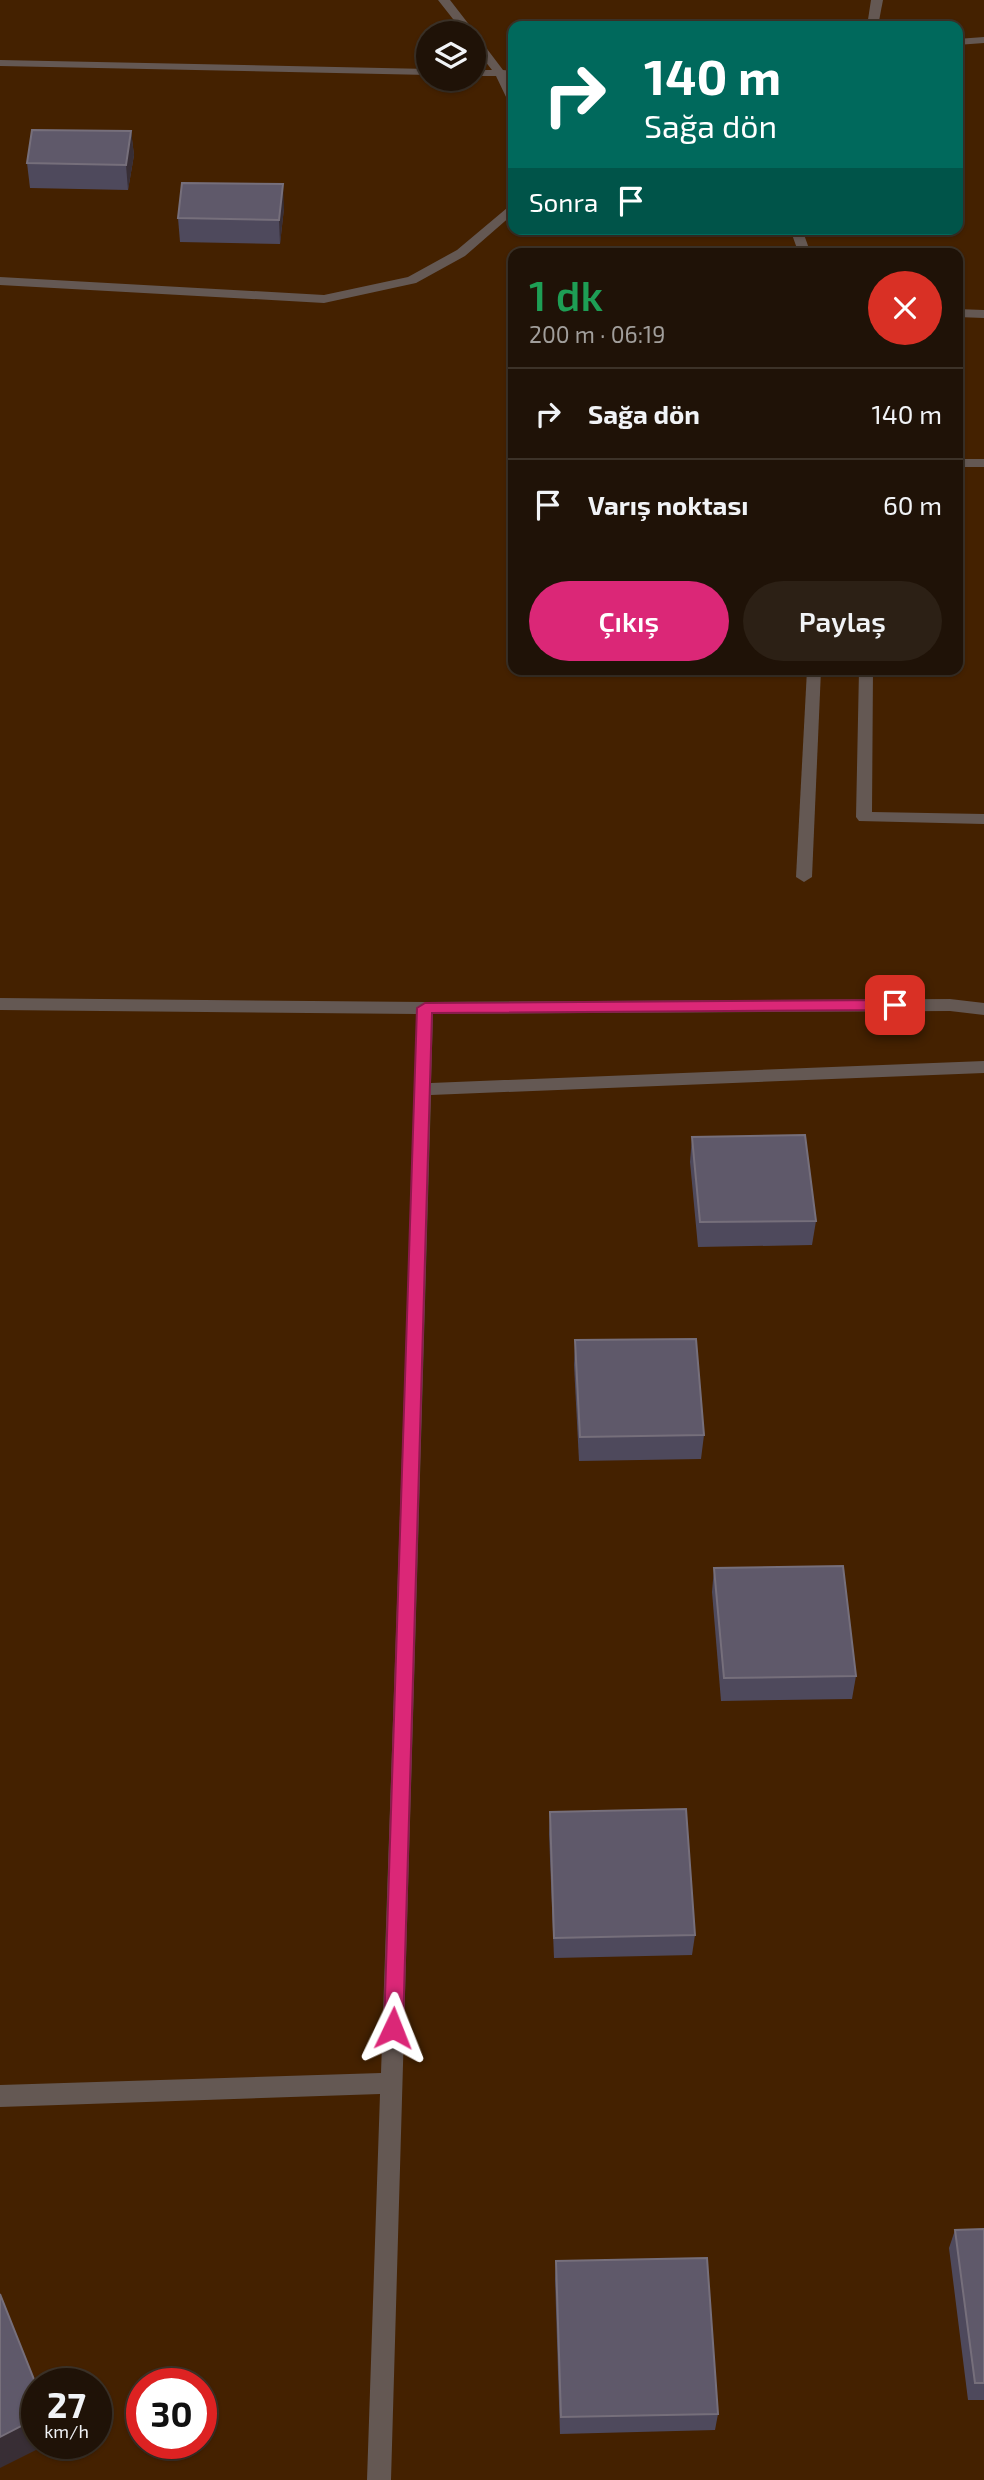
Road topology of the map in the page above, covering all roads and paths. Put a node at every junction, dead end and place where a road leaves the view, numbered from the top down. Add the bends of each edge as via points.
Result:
1 (444, 0) edge
2 (877, 0) edge
3 (461, 21) edge
4 (874, 21) edge
5 (984, 40) edge
6 (963, 42) edge
7 (486, 51) edge
8 (0, 63) edge
9 (416, 72) edge
10 (486, 73) edge
11 (507, 73) edge
12 (508, 211) edge
13 (0, 281) edge
14 (963, 313) edge
15 (984, 314) edge
16 (963, 463) edge
17 (984, 463) edge
18 (814, 675) edge
19 (866, 675) edge
20 (984, 820) edge
21 (804, 877) dead end
22 (0, 1004) edge
23 (425, 1008) junction
24 (984, 1009) edge
25 (984, 1068) edge
26 (422, 1088) junction
27 (392, 2083) junction
28 (0, 2096) edge
29 (379, 2480) edge

1 - 3 street
2 - 4 street
5 - 6 street
7 - 11 street
8 - 9 street
10 - 11 street
12 - 13 street via 461,253 412,280 324,299
14 - 15 street
16 - 17 street
18 - 21 street
19 - 20 street via 864,817
22 - 23 street
23 - 24 street via 950,1005
23 - 26 street
25 - 26 street
26 - 27 street
27 - 28 street
27 - 29 street

